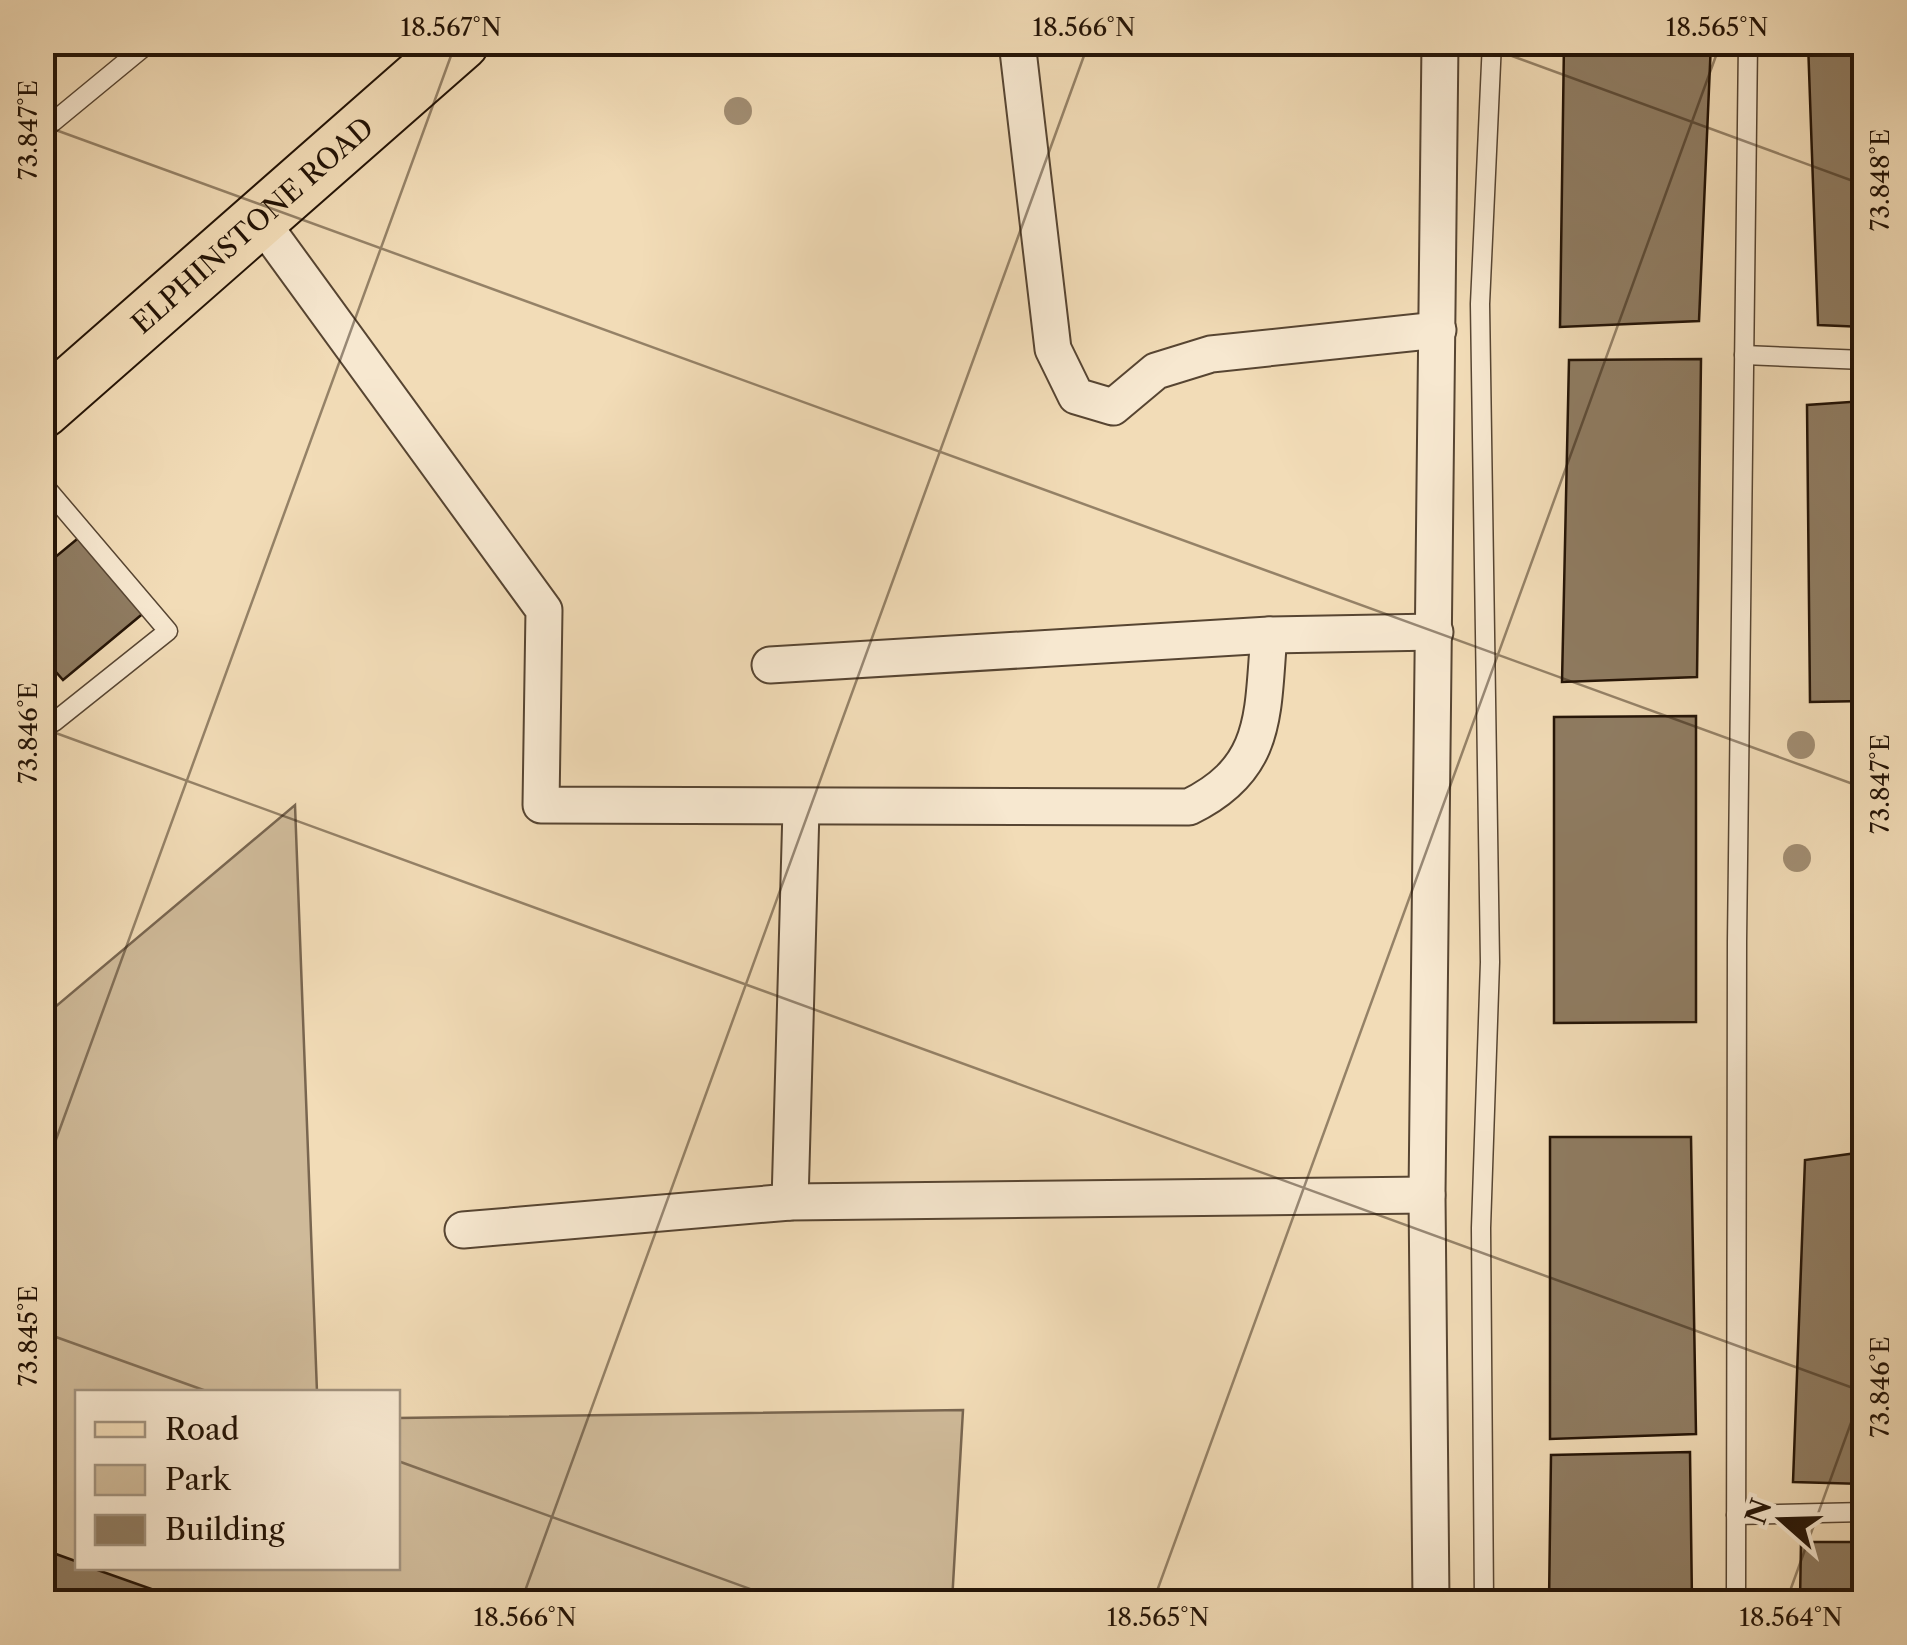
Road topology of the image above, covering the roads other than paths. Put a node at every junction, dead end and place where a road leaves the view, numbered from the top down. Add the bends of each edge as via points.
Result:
1 (150, 42) edge
2 (461, 42) edge
3 (1017, 42) edge
4 (1440, 42) edge
5 (1492, 42) edge
6 (1748, 42) edge
7 (42, 131) edge
8 (260, 220) junction
9 (1438, 330) junction
10 (1744, 354) junction
11 (1864, 360) edge
12 (42, 410) edge
13 (42, 482) edge
14 (1435, 632) junction
15 (1269, 635) junction
16 (770, 665) dead end
17 (42, 710) edge
18 (801, 809) junction
19 (1427, 1196) junction
20 (790, 1202) junction
21 (463, 1230) dead end
22 (1864, 1512) edge
23 (1736, 1515) junction
24 (1431, 1602) edge
25 (1484, 1602) edge
26 (1736, 1602) edge

1 - 7 lane
2 - 8 main road, ELPHINSTONE ROAD
3 - 9 street via 1053,348 1076,396 1113,407 1156,371 1211,354
4 - 9 street
5 - 25 lane via 1480,304 1490,962 1482,1228
6 - 10 lane
8 - 12 main road, ELPHINSTONE ROAD
8 - 18 street via 544,610 541,805
9 - 14 street
10 - 11 lane
10 - 23 lane
13 - 17 lane via 168,630 54,722
14 - 15 street
14 - 19 street
15 - 16 street
15 - 18 street via 1260,733 1243,770 1189,807
18 - 20 street
19 - 20 street
19 - 24 street
20 - 21 street
22 - 23 lane
23 - 26 lane

